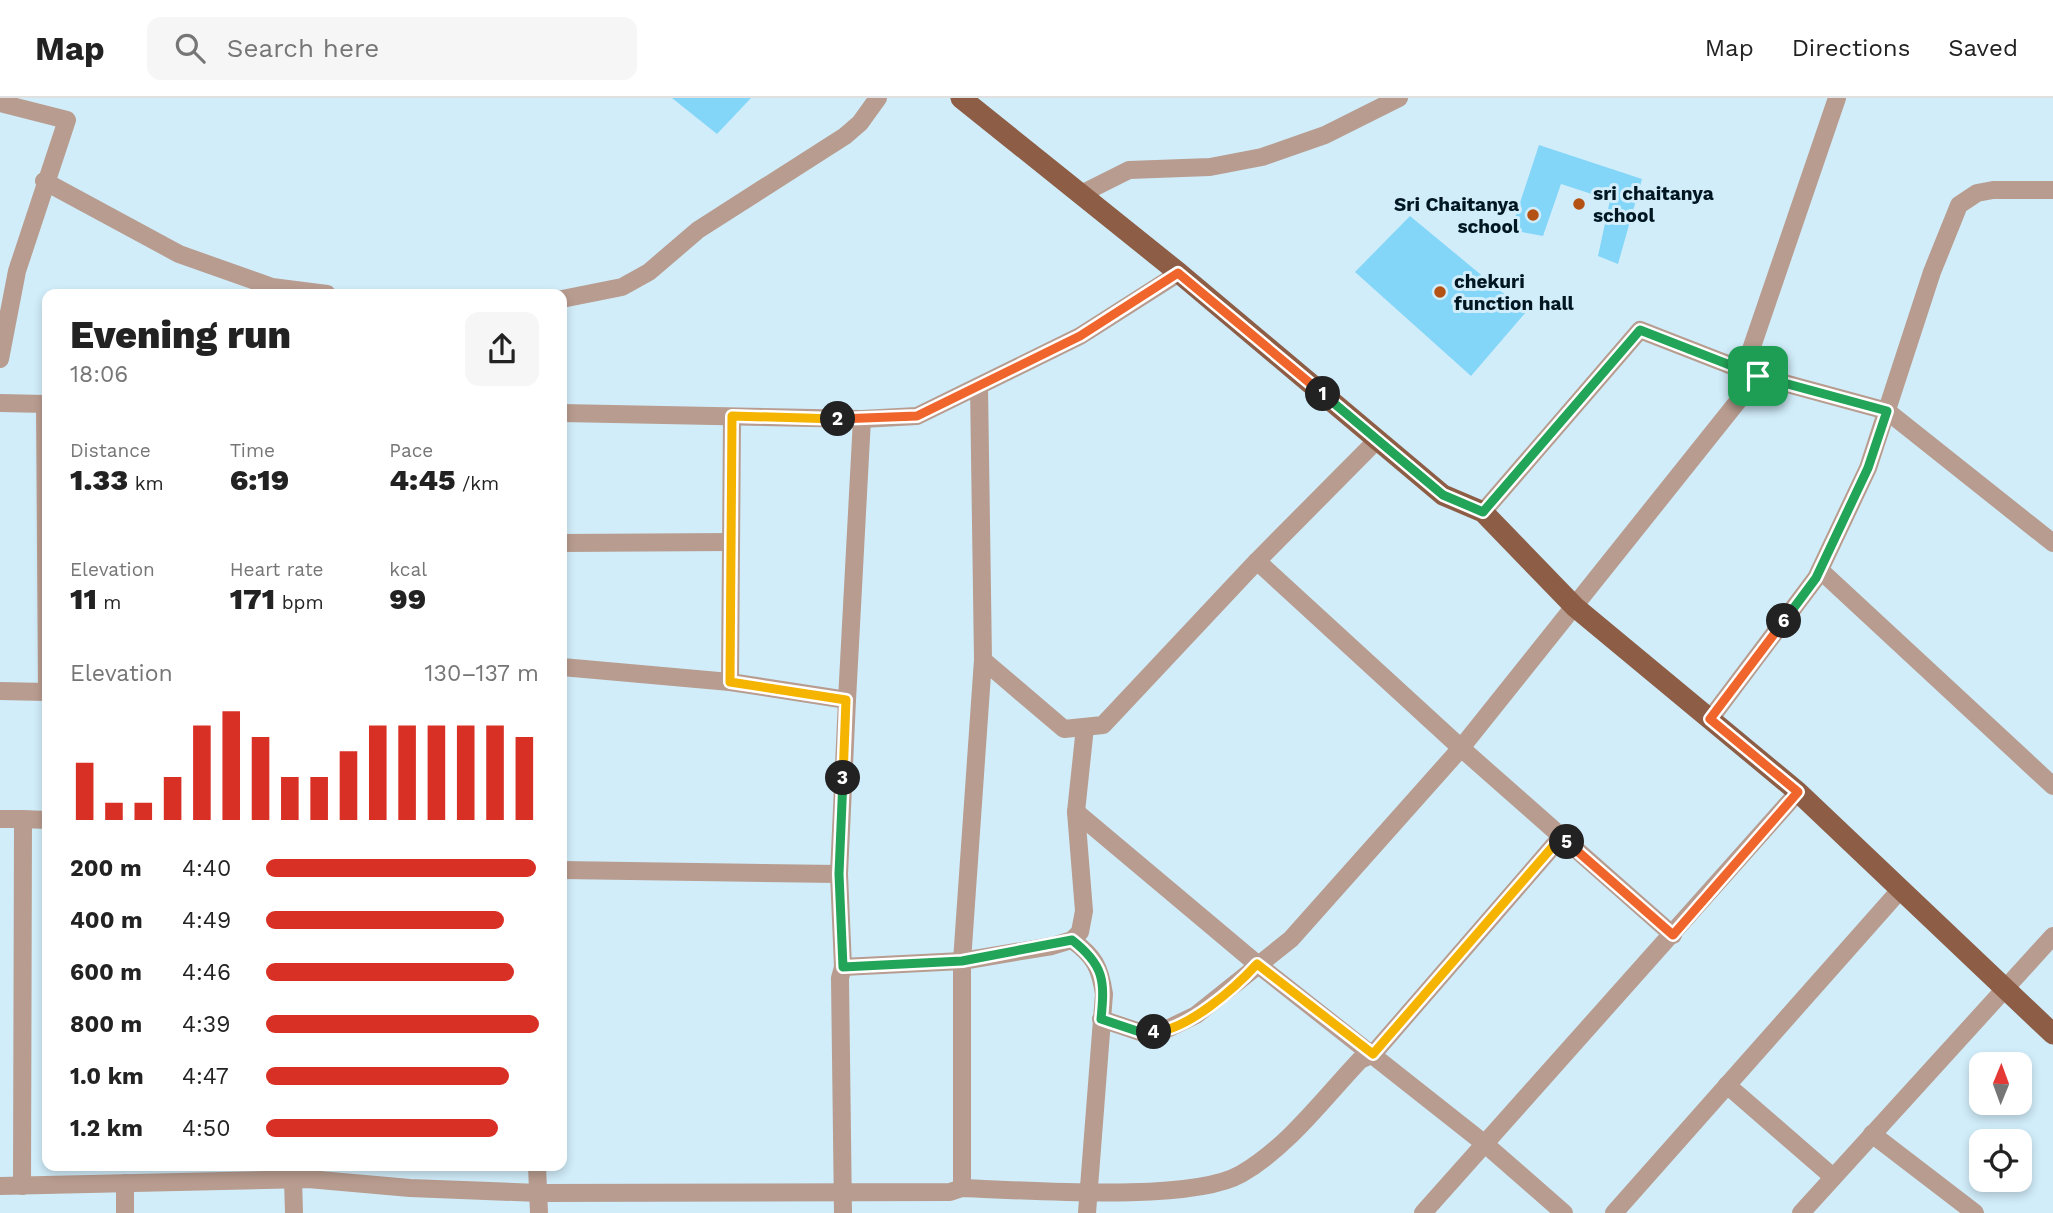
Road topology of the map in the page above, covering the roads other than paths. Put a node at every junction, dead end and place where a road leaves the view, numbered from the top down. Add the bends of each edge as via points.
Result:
1 (878, 98) edge
2 (961, 98) edge
3 (1399, 98) edge
4 (1837, 98) edge
5 (0, 103) edge
6 (44, 181) junction
7 (2053, 190) edge
8 (1081, 194) junction
9 (1178, 273) junction
10 (288, 289) edge
11 (567, 298) edge
12 (0, 359) edge
13 (1751, 373) junction
14 (979, 386) junction
15 (0, 403) edge
16 (42, 404) edge
17 (1887, 411) junction
18 (567, 413) edge
19 (732, 416) junction
20 (862, 419) junction
21 (1377, 440) junction
22 (1483, 512) junction
23 (731, 542) junction
24 (567, 543) edge
25 (2053, 543) edge
26 (1257, 561) junction
27 (1820, 570) junction
28 (1575, 607) junction
29 (984, 660) junction
30 (567, 667) edge
31 (730, 682) junction
32 (0, 691) edge
33 (42, 692) edge
34 (846, 700) junction
35 (1710, 719) junction
36 (1085, 727) junction
37 (1461, 748) junction
38 (2053, 786) edge
39 (1798, 792) junction
40 (1076, 812) junction
41 (0, 819) edge
42 (23, 819) junction
43 (42, 820) edge
44 (1561, 837) junction
45 (567, 870) edge
46 (839, 874) junction
47 (1901, 889) junction
48 (1673, 935) junction
49 (2053, 936) edge
50 (1072, 940) junction
51 (962, 961) junction
52 (1257, 964) junction
53 (843, 967) junction
54 (2005, 987) junction
55 (1101, 1019) junction
56 (2053, 1034) edge
57 (1373, 1054) junction
58 (1727, 1086) junction
59 (1872, 1134) junction
60 (1485, 1144) junction
61 (537, 1171) edge
62 (172, 1174) edge
63 (303, 1174) edge
64 (1833, 1177) junction
65 (125, 1183) junction
66 (0, 1186) edge
67 (22, 1186) junction
68 (961, 1188) junction
69 (1087, 1191) junction
70 (844, 1192) junction
71 (539, 1193) junction
72 (125, 1213) edge
73 (294, 1213) edge
74 (539, 1213) edge
75 (843, 1213) edge
76 (1087, 1213) edge
77 (1423, 1213) edge
78 (1564, 1213) edge
79 (1614, 1213) edge
80 (1801, 1213) edge
81 (1976, 1213) edge

1 - 11 street via 845,136 698,230 649,272 622,287
2 - 8 main road
3 - 8 street via 1325,135 1262,157 1210,167 1129,170
4 - 13 street
5 - 6 street via 66,120
6 - 10 street via 179,254
6 - 12 street via 17,271
7 - 17 street via 1993,190 1977,193 1959,205
8 - 9 main road
9 - 14 street via 1080,336
9 - 21 main road
13 - 17 street
13 - 22 street via 1640,330
13 - 28 street
14 - 20 street via 917,416
14 - 29 street
15 - 16 street
17 - 25 street
17 - 27 street via 1868,468
18 - 19 street
19 - 20 street
19 - 23 street
20 - 34 street
21 - 22 main road via 1443,495
21 - 26 street
22 - 28 main road
23 - 24 street
23 - 31 street
26 - 36 street via 1103,725
26 - 37 street
27 - 35 street
27 - 38 street
28 - 35 main road
28 - 37 street
29 - 36 street via 1064,729
29 - 51 street
30 - 31 street
31 - 34 street
32 - 33 street
34 - 46 street
35 - 39 main road
36 - 40 street
37 - 44 street
37 - 52 street via 1291,939
39 - 47 main road
39 - 48 street
40 - 50 street via 1084,911 1080,932
40 - 52 street
41 - 42 street
42 - 43 street
42 - 67 street
44 - 48 street
44 - 57 street
45 - 46 street
46 - 53 street
47 - 54 main road
47 - 58 street
48 - 60 street
49 - 54 street
50 - 51 street
50 - 55 street via 1093,956 1100,971 1104,994
51 - 53 street
51 - 68 street
52 - 55 street via 1241,982 1196,1015 1161,1032 1143,1033
52 - 57 street
53 - 70 street
54 - 56 main road
54 - 59 street
55 - 69 street
57 - 60 street
57 - 69 street via 1360,1060 1273,1151 1241,1174 1190,1188
58 - 64 street
58 - 79 street
59 - 64 street
59 - 81 street
60 - 77 street
60 - 78 street
61 - 71 street
62 - 63 street
62 - 65 street
63 - 71 street via 410,1188
63 - 73 street
64 - 80 street
65 - 67 street
65 - 72 street
66 - 67 street
68 - 69 street
68 - 70 street via 950,1192
69 - 76 street
70 - 71 street
70 - 75 street
71 - 74 street

